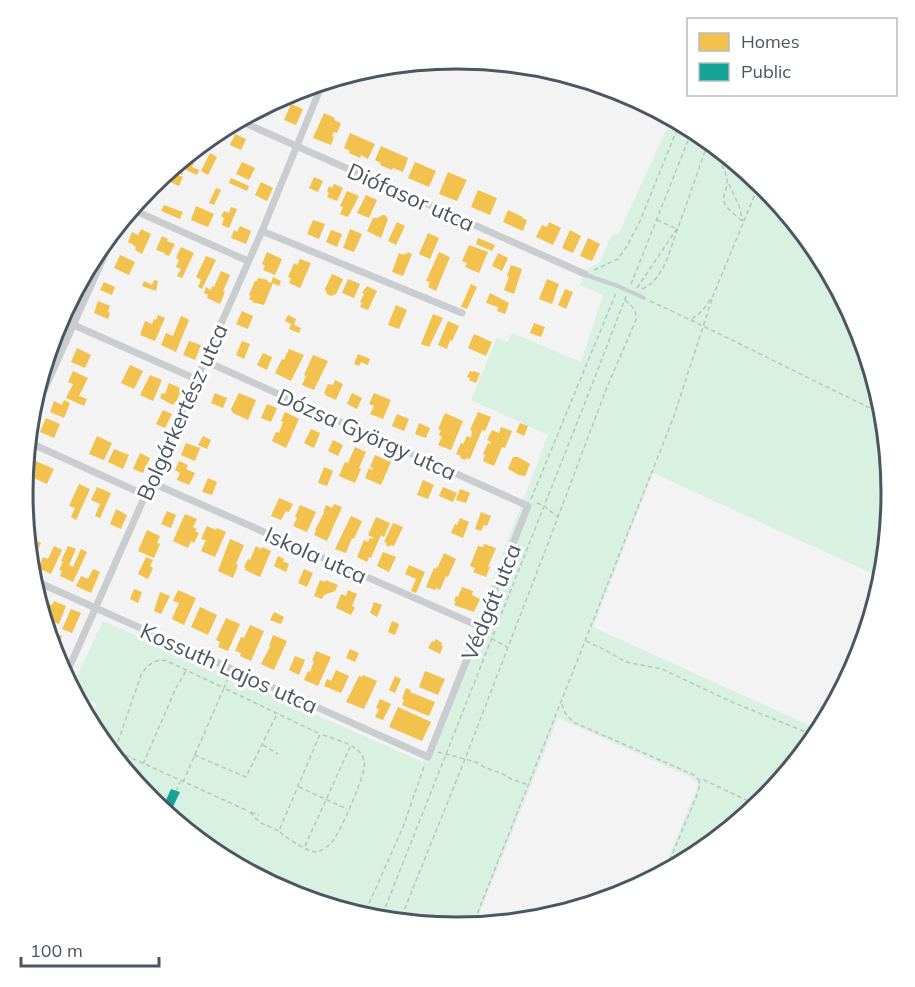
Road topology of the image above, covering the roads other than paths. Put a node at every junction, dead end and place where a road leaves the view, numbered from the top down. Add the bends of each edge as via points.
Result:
1 (318, 93) edge
2 (248, 124) edge
3 (296, 146) junction
4 (139, 213) edge
5 (262, 231) junction
6 (248, 261) junction
7 (98, 268) edge
8 (585, 274) joint
9 (644, 298) road end
10 (462, 313) dead end
11 (69, 322) edge
12 (73, 324) junction
13 (205, 361) junction
14 (196, 379) junction
15 (48, 380) edge
16 (36, 446) edge
17 (150, 482) junction
18 (145, 495) junction
19 (529, 504) joint
20 (43, 584) edge
21 (95, 608) junction
22 (481, 627) junction
23 (70, 666) edge
24 (430, 754) joint

1 - 3 street, Bolgárkertész utca
2 - 3 street, Diófasor utca
3 - 5 street, Bolgárkertész utca
3 - 8 street, Diófasor utca
4 - 6 street
5 - 6 street, Bolgárkertész utca
5 - 10 street
6 - 13 street, Bolgárkertész utca
7 - 12 street
8 - 9 lane
11 - 12 street
12 - 14 street
12 - 15 street
13 - 14 street, Bolgárkertész utca
13 - 19 street, Dózsa György utca
14 - 17 street, Bolgárkertész utca
16 - 18 street
17 - 18 street, Bolgárkertész utca
17 - 22 street, Iskola utca
18 - 21 street, Bolgárkertész utca
19 - 22 street, Védgát utca
20 - 21 street, Kossuth Lajos utca
21 - 23 street, Bolgárkertész utca
21 - 24 street, Kossuth Lajos utca
22 - 24 street, Védgát utca

